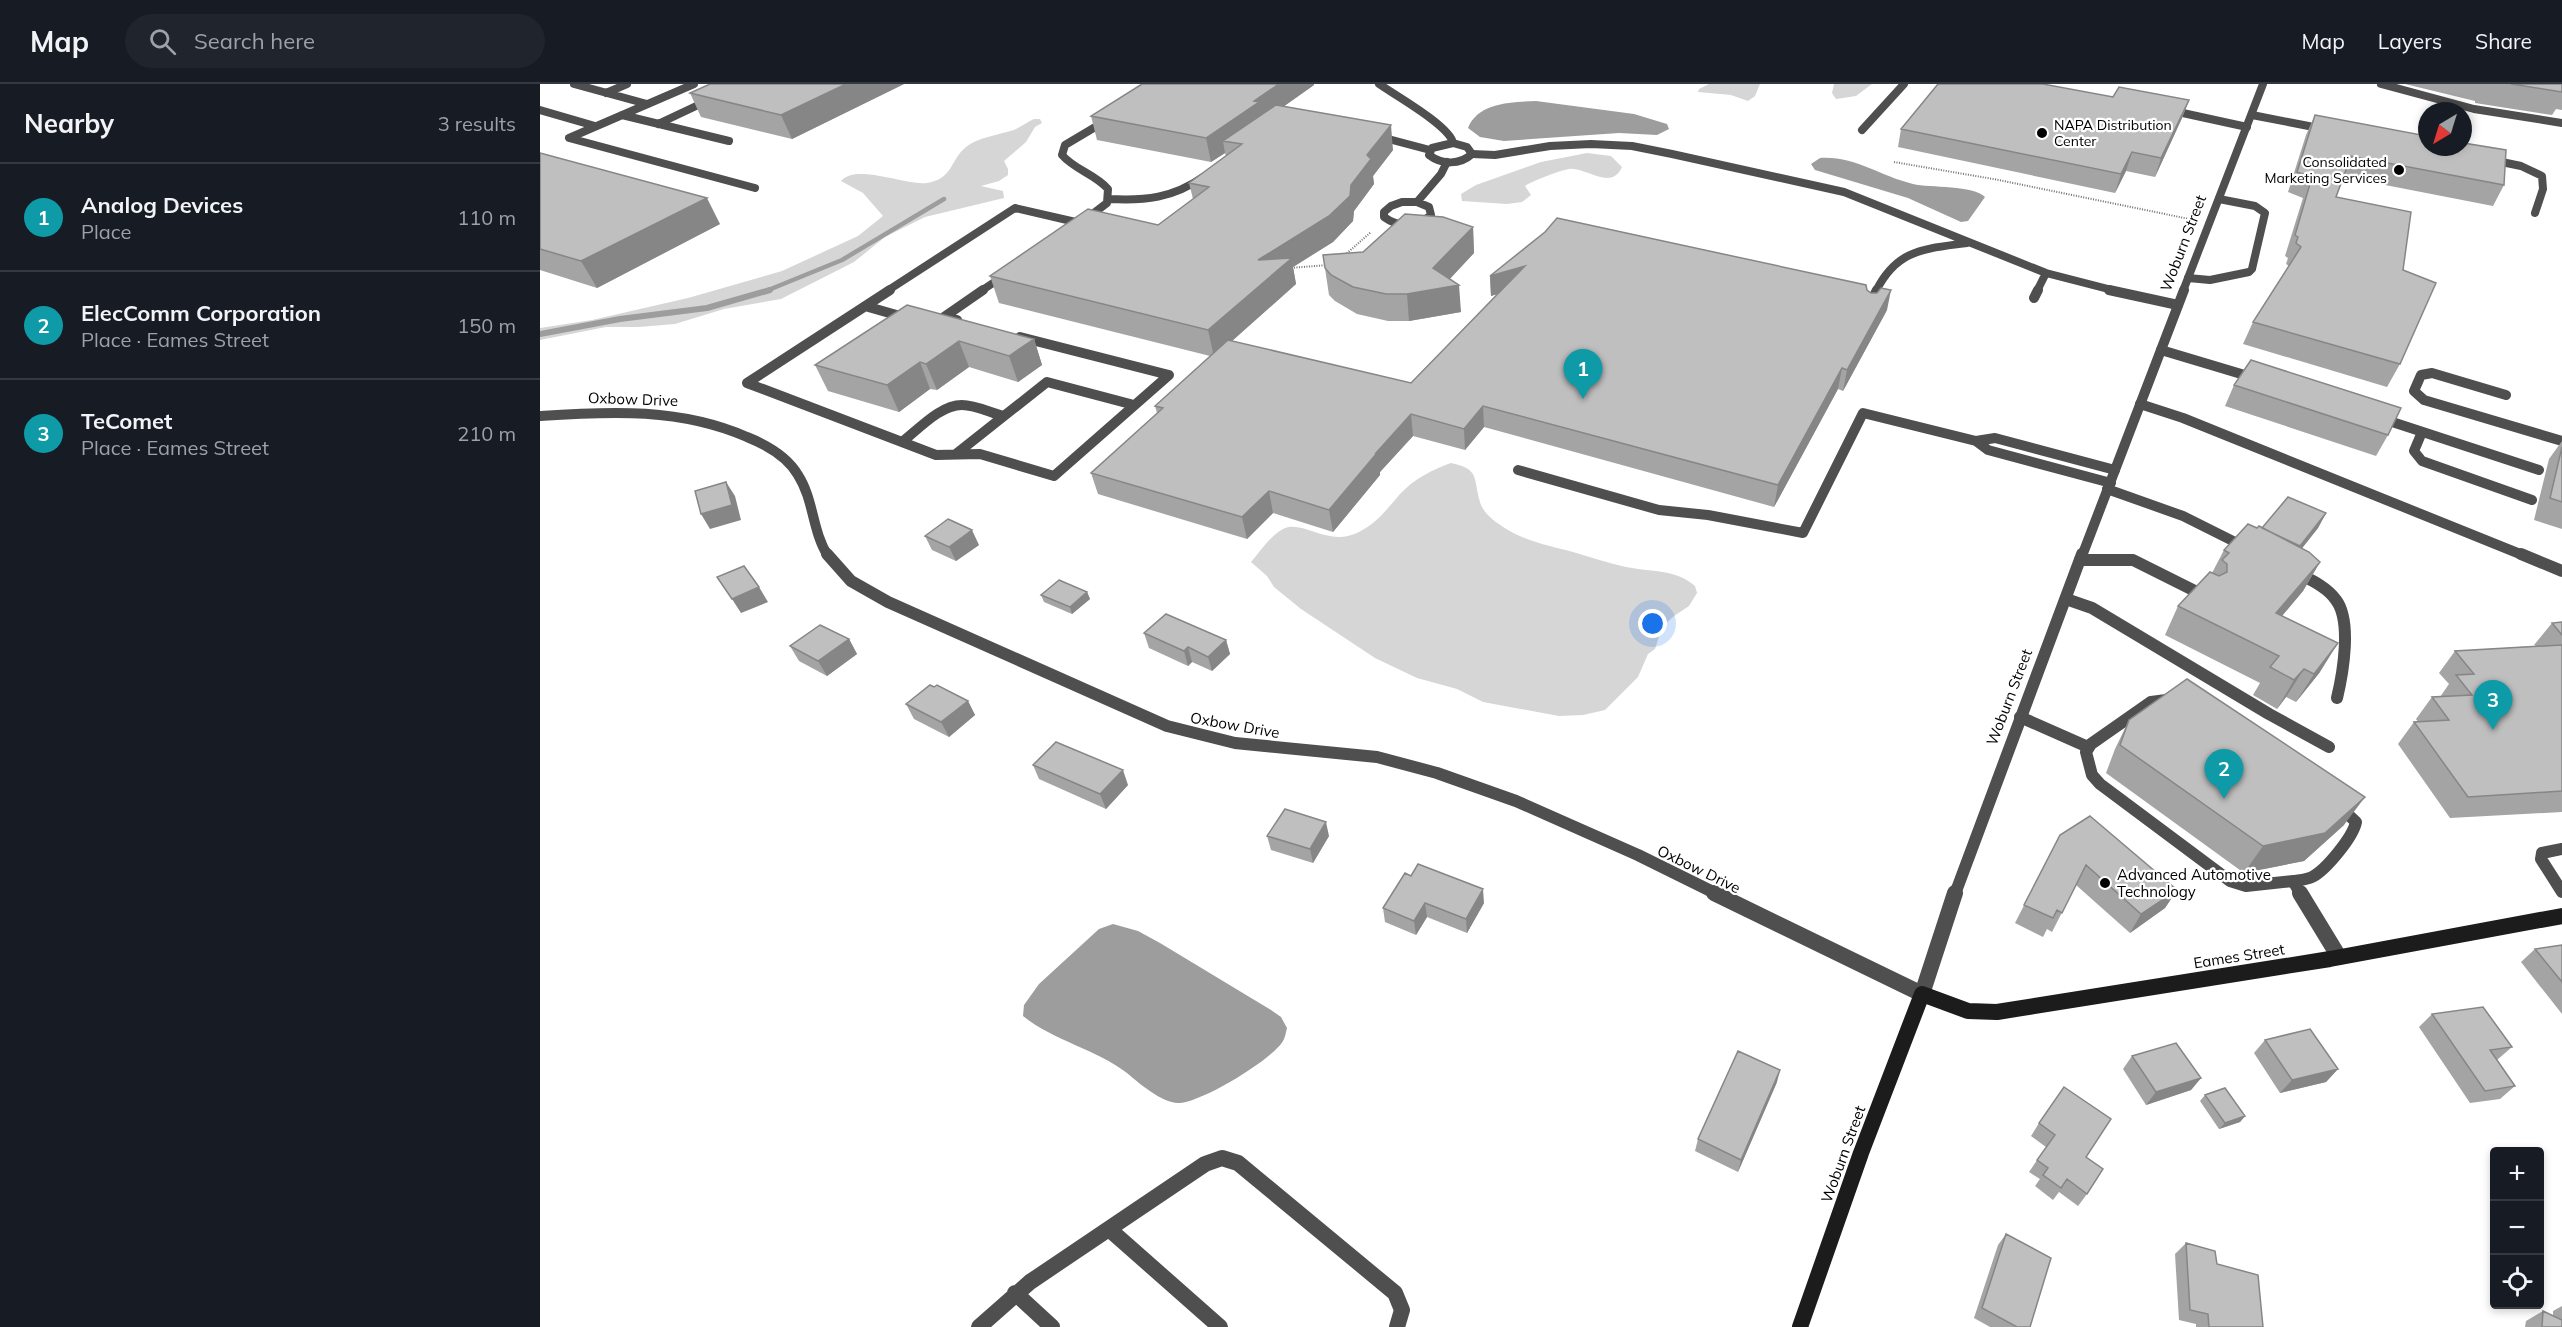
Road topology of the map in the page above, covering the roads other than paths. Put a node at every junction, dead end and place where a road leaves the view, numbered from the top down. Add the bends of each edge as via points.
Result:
1 (574, 84) edge
2 (599, 84) edge
3 (627, 84) edge
4 (694, 84) edge
5 (1379, 84) edge
6 (1904, 84) edge
7 (2263, 84) edge
8 (2381, 84) edge
9 (588, 88) junction
10 (606, 93) junction
11 (723, 94) edge
12 (648, 104) junction
13 (2156, 107) edge
14 (540, 110) edge
15 (622, 115) junction
16 (2252, 115) junction
17 (1111, 117) edge
18 (2562, 123) edge
19 (658, 124) junction
20 (595, 126) junction
21 (2247, 127) junction
22 (1093, 128) junction
23 (1862, 130) dead end
24 (2331, 130) edge
25 (1110, 132) edge
26 (1370, 135) edge
27 (729, 141) dead end
28 (1453, 143) junction
29 (1430, 150) junction
30 (1472, 154) junction
31 (2478, 158) edge
32 (1447, 162) junction
33 (1210, 172) edge
34 (755, 188) dead end
35 (1109, 199) junction
36 (2219, 199) junction
37 (1417, 202) junction
38 (2535, 213) dead end
39 (1080, 223) junction
40 (1070, 230) edge
41 (1968, 243) junction
42 (1013, 270) edge
43 (2046, 273) junction
44 (2188, 278) junction
45 (2034, 298) dead end
46 (2178, 305) junction
47 (865, 306) junction
48 (1869, 307) edge
49 (914, 320) edge
50 (964, 322) edge
51 (1007, 333) edge
52 (2161, 350) junction
53 (2264, 381) edge
54 (2506, 395) dead end
55 (2140, 404) junction
56 (1134, 405) junction
57 (2366, 414) edge
58 (540, 416) edge
59 (1004, 416) junction
60 (2422, 432) junction
61 (1976, 441) junction
62 (2562, 441) edge
63 (902, 442) junction
64 (956, 454) junction
65 (1518, 470) dead end
66 (2115, 470) junction
67 (2539, 470) dead end
68 (2109, 486) junction
69 (2532, 500) dead end
70 (2257, 553) edge
71 (2080, 560) junction
72 (2287, 568) edge
73 (2562, 571) edge
74 (2205, 596) edge
75 (2066, 599) junction
76 (2337, 698) dead end
77 (2188, 704) edge
78 (2020, 717) junction
79 (2088, 747) junction
80 (2329, 747) dead end
81 (2325, 796) edge
82 (2562, 849) edge
83 (2293, 881) junction
84 (2562, 892) edge
85 (2562, 916) edge
86 (2339, 957) junction
87 (1922, 994) junction
88 (1109, 1229) junction
89 (1015, 1293) junction
90 (979, 1327) edge
91 (1052, 1327) edge
92 (1220, 1327) edge
93 (1397, 1327) edge
94 (1800, 1327) edge

1 - 9 street
2 - 9 street
3 - 10 street
4 - 12 street
5 - 28 street via 1441,127
6 - 23 street
7 - 16 street, Woburn Street
8 - 18 street via 2474,109
9 - 10 street
10 - 12 street
11 - 19 street
12 - 15 street
13 - 21 street
14 - 20 street
15 - 19 street
15 - 20 street
16 - 21 street, Woburn Street
16 - 24 street
17 - 22 street
19 - 27 street
20 - 34 street via 569,138
21 - 36 street, Woburn Street
22 - 25 street
22 - 35 street via 1065,145 1062,155 1067,162 1104,182
26 - 29 street
28 - 29 street
28 - 30 street via 1467,147
29 - 32 street via 1431,157
30 - 32 street via 1466,160
30 - 41 street via 1495,155 1581,144 1652,149 1844,192
31 - 38 street via 2519,166 2542,177
32 - 37 street
33 - 35 street via 1167,198
35 - 39 street
36 - 44 street, Woburn Street
36 - 44 street via 2255,206 2265,213 2252,268 2216,280
37 - 37 street via 1391,206 1384,217 1404,225 1430,218 1429,207
39 - 40 street
39 - 47 street via 1015,208
41 - 43 street
41 - 48 street via 1924,249 1901,259 1887,271
42 - 50 street via 939,318
43 - 45 street
43 - 46 street
44 - 46 street, Woburn Street
46 - 52 street, Woburn Street
47 - 49 street
47 - 63 street via 747,383
51 - 56 street via 1169,375
52 - 53 street
52 - 55 street, Woburn Street
54 - 62 street via 2432,374 2421,375 2414,391 2428,401
55 - 66 street, Woburn Street
55 - 73 street
56 - 59 street via 1047,382
56 - 64 street via 1054,476 980,454
57 - 60 street
58 - 87 street, Oxbow Drive via 654,412 697,418 729,428 786,460 802,482 821,545 831,563 861,588 888,602 1167,726 1235,743 1377,757 1516,801 1638,855
59 - 63 street via 952,406
59 - 64 street
60 - 67 street
60 - 69 street via 2414,451 2426,464
61 - 65 street via 1863,413 1803,533 1659,510
61 - 66 street via 1995,438
61 - 68 street via 1988,450
63 - 64 street via 936,455
66 - 68 street, Woburn Street
68 - 70 street via 2183,516
68 - 71 street, Woburn Street
71 - 74 street via 2133,560
71 - 75 street, Woburn Street
72 - 76 street via 2320,586 2343,612 2342,682
75 - 78 street, Woburn Street
75 - 80 street via 2092,608
77 - 79 street via 2175,699 2154,701
78 - 79 street
78 - 87 street, Woburn Street
79 - 83 street via 2087,757 2096,780 2230,881 2246,886
81 - 83 street via 2353,817 2356,830 2315,875
82 - 84 street via 2547,850 2541,859
83 - 86 street
85 - 86 main road, Eames Street
86 - 87 main road, Eames Street via 1997,1012 1968,1011
87 - 94 main road, Woburn Street
88 - 89 street
88 - 92 street
88 - 93 street via 1209,1161 1230,1159 1395,1293 1402,1311
89 - 90 street
89 - 91 street

